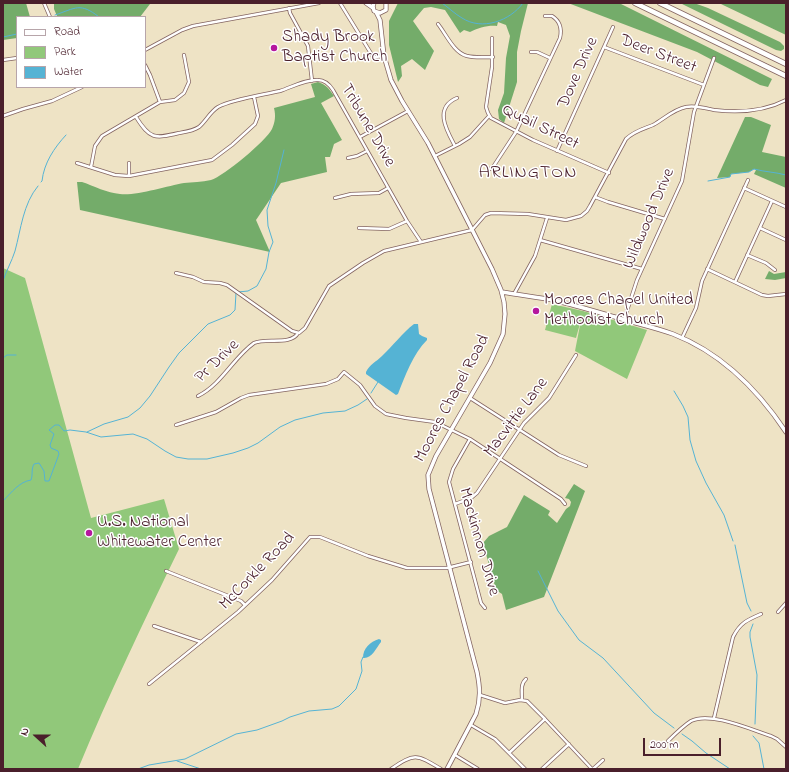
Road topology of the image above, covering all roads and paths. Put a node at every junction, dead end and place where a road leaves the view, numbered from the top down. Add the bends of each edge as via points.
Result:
1 (44, 3) edge
2 (312, 3) edge
3 (320, 3) edge
4 (340, 3) edge
5 (366, 3) edge
6 (372, 3) edge
7 (386, 3) edge
8 (635, 3) edge
9 (660, 3) edge
10 (305, 6) junction
11 (288, 8) junction
12 (375, 10) junction
13 (385, 12) junction
14 (50, 16) edge
15 (545, 16) dead end
16 (380, 20) junction
17 (438, 24) dead end
18 (613, 27) dead end
19 (492, 38) dead end
20 (604, 47) junction
21 (146, 49) edge
22 (531, 52) dead end
23 (184, 55) dead end
24 (384, 56) junction
25 (493, 57) junction
26 (16, 58) edge
27 (550, 58) junction
28 (714, 58) dead end
29 (3, 60) edge
30 (786, 64) edge
31 (146, 67) edge
32 (786, 76) edge
33 (312, 81) junction
34 (704, 85) junction
35 (80, 88) edge
36 (254, 97) junction
37 (456, 98) dead end
38 (786, 100) edge
39 (160, 102) junction
40 (696, 107) junction
41 (409, 111) junction
42 (3, 116) edge
43 (136, 116) junction
44 (489, 116) junction
45 (516, 132) junction
46 (360, 137) junction
47 (455, 146) junction
48 (367, 151) junction
49 (557, 151) junction
50 (434, 156) junction
51 (348, 158) dead end
52 (77, 163) dead end
53 (129, 163) dead end
54 (91, 167) junction
55 (488, 170) dead end
56 (609, 174) junction
57 (129, 176) junction
58 (748, 180) dead end
59 (388, 188) junction
60 (744, 188) junction
61 (595, 197) junction
62 (335, 198) dead end
63 (772, 201) junction
64 (786, 207) edge
65 (547, 218) junction
66 (666, 219) junction
67 (407, 221) junction
68 (359, 228) dead end
69 (760, 228) junction
70 (472, 230) junction
71 (540, 240) junction
72 (786, 240) edge
73 (421, 242) junction
74 (747, 255) junction
75 (642, 269) junction
76 (707, 269) junction
77 (775, 270) dead end
78 (176, 273) dead end
79 (735, 282) junction
80 (502, 292) junction
81 (514, 294) junction
82 (786, 294) edge
83 (624, 320) junction
84 (298, 333) junction
85 (682, 338) junction
86 (576, 355) dead end
87 (198, 396) dead end
88 (470, 398) junction
89 (176, 425) dead end
90 (451, 429) junction
91 (785, 429) edge
92 (520, 430) junction
93 (470, 439) junction
94 (500, 459) junction
95 (586, 466) dead end
96 (455, 504) junction
97 (565, 504) dead end
98 (471, 562) junction
99 (450, 568) junction
100 (166, 571) dead end
101 (786, 603) edge
102 (245, 605) junction
103 (485, 608) dead end
104 (778, 612) dead end
105 (761, 614) dead end
106 (154, 626) dead end
107 (201, 642) junction
108 (526, 678) dead end
109 (149, 684) dead end
110 (480, 695) junction
111 (522, 700) junction
112 (714, 718) junction
113 (545, 719) junction
114 (470, 725) junction
115 (668, 741) dead end
116 (569, 744) junction
117 (786, 748) edge
118 (509, 753) junction
119 (455, 755) junction
120 (603, 760) dead end
121 (391, 769) edge
122 (441, 769) edge
123 (447, 769) edge
124 (478, 769) edge
125 (525, 769) edge
126 (542, 769) edge
127 (592, 769) edge

1 - 14 street
2 - 10 street
3 - 10 street
4 - 24 street via 372,55
5 - 6 main road
5 - 12 main road
6 - 12 main road
7 - 13 main road
8 - 32 highway
9 - 30 highway
10 - 11 street
11 - 21 street via 194,26
11 - 33 street via 308,46
12 - 13 main road
12 - 16 main road, Moores Chapel Road
13 - 16 main road
15 - 27 street via 555,17 561,30
16 - 24 main road, Moores Chapel Road
17 - 25 street via 460,53 470,57
18 - 20 street, Dove Drive
19 - 25 street, Quail Street
20 - 34 street, Deer Street
20 - 49 street, Dove Drive
22 - 27 street
23 - 39 street via 189,82 186,91 175,100
24 - 41 main road, Moores Chapel Road via 391,80
25 - 44 street, Quail Street via 486,103
26 - 29 street
27 - 45 street
28 - 34 street, Wildwood Drive
31 - 39 street
33 - 36 street, Tribune Drive
33 - 46 street, Tribune Drive via 321,80 331,87
34 - 40 street, Wildwood Drive
35 - 42 street via 52,101
36 - 43 street, Tribune Drive via 219,107 194,130 165,136 155,136 148,132
36 - 57 street via 258,116 255,124 212,160
37 - 47 street via 448,104 443,116
38 - 40 street via 756,110 729,112
39 - 43 street
40 - 56 street via 679,109 633,133 624,143
40 - 66 street, Wildwood Drive via 684,175
41 - 46 street
41 - 50 main road, Moores Chapel Road
43 - 54 street via 99,139
44 - 45 street, Quail Street
44 - 47 street via 470,136
45 - 49 street, Quail Street
45 - 55 street via 493,167
46 - 48 street, Tribune Drive
47 - 50 street
48 - 51 street
48 - 59 street, Tribune Drive
49 - 56 street, Quail Street
50 - 70 main road, Moores Chapel Road
52 - 54 street
53 - 57 street
54 - 57 street via 116,175
56 - 61 street
58 - 60 street
59 - 62 street via 380,193 351,194
59 - 67 street, Tribune Drive
60 - 63 street
60 - 76 street
61 - 65 street via 587,211 578,217 566,220
61 - 66 street
63 - 64 street
63 - 69 street
65 - 70 street via 528,214 491,213 485,215
65 - 71 street
66 - 75 street, Wildwood Drive
67 - 68 street via 389,229
67 - 73 street, Tribune Drive
69 - 72 street
69 - 74 street
70 - 73 street
70 - 80 main road, Moores Chapel Road
71 - 75 street
71 - 81 street via 532,262
73 - 84 street via 384,251 329,286 305,328
74 - 77 street
74 - 79 street
75 - 83 street, Wildwood Drive
76 - 79 street
76 - 85 street via 696,308
78 - 84 street via 204,282 227,285
79 - 82 street via 768,296
80 - 81 main road
80 - 88 main road, Moores Chapel Road via 505,314 503,334
81 - 83 main road via 552,300
83 - 85 main road
84 - 87 street, Pr Drive via 286,339 256,342 216,383
85 - 91 main road via 713,355 745,381
86 - 92 street, Macvittie Lane via 549,398
88 - 90 main road, Moores Chapel Road
88 - 92 street
89 - 90 street via 216,412 249,395 326,384 338,379 344,372 360,385 375,406 386,414 428,420
90 - 93 street
90 - 99 main road, Moores Chapel Road via 427,478
92 - 94 street, Macvittie Lane
92 - 95 street via 559,455
93 - 94 street
93 - 96 street, Mackinnon Drive via 449,478
94 - 96 street, Macvittie Lane via 476,495
94 - 97 street
96 - 98 street, Mackinnon Drive
98 - 99 street, McCorkle Road
98 - 103 street, Mackinnon Drive via 481,603
99 - 102 street, McCorkle Road via 402,567 312,536
99 - 110 main road, Moores Chapel Road via 477,672
100 - 102 street via 241,601
101 - 104 street
102 - 107 street, McCorkle Road
105 - 112 street via 746,620 733,637
106 - 107 street
107 - 109 street, McCorkle Road
108 - 111 street via 522,685
110 - 111 street via 505,703
110 - 114 main road, Moores Chapel Road
111 - 113 street via 529,703
112 - 115 street via 699,718 692,721
112 - 117 street via 771,736
113 - 116 street
113 - 118 street
114 - 118 street via 495,739
114 - 119 main road, Moores Chapel Road
116 - 126 street
116 - 127 street
118 - 125 street
119 - 123 main road, Moores Chapel Road
119 - 124 street
120 - 127 street
121 - 122 street via 416,756

